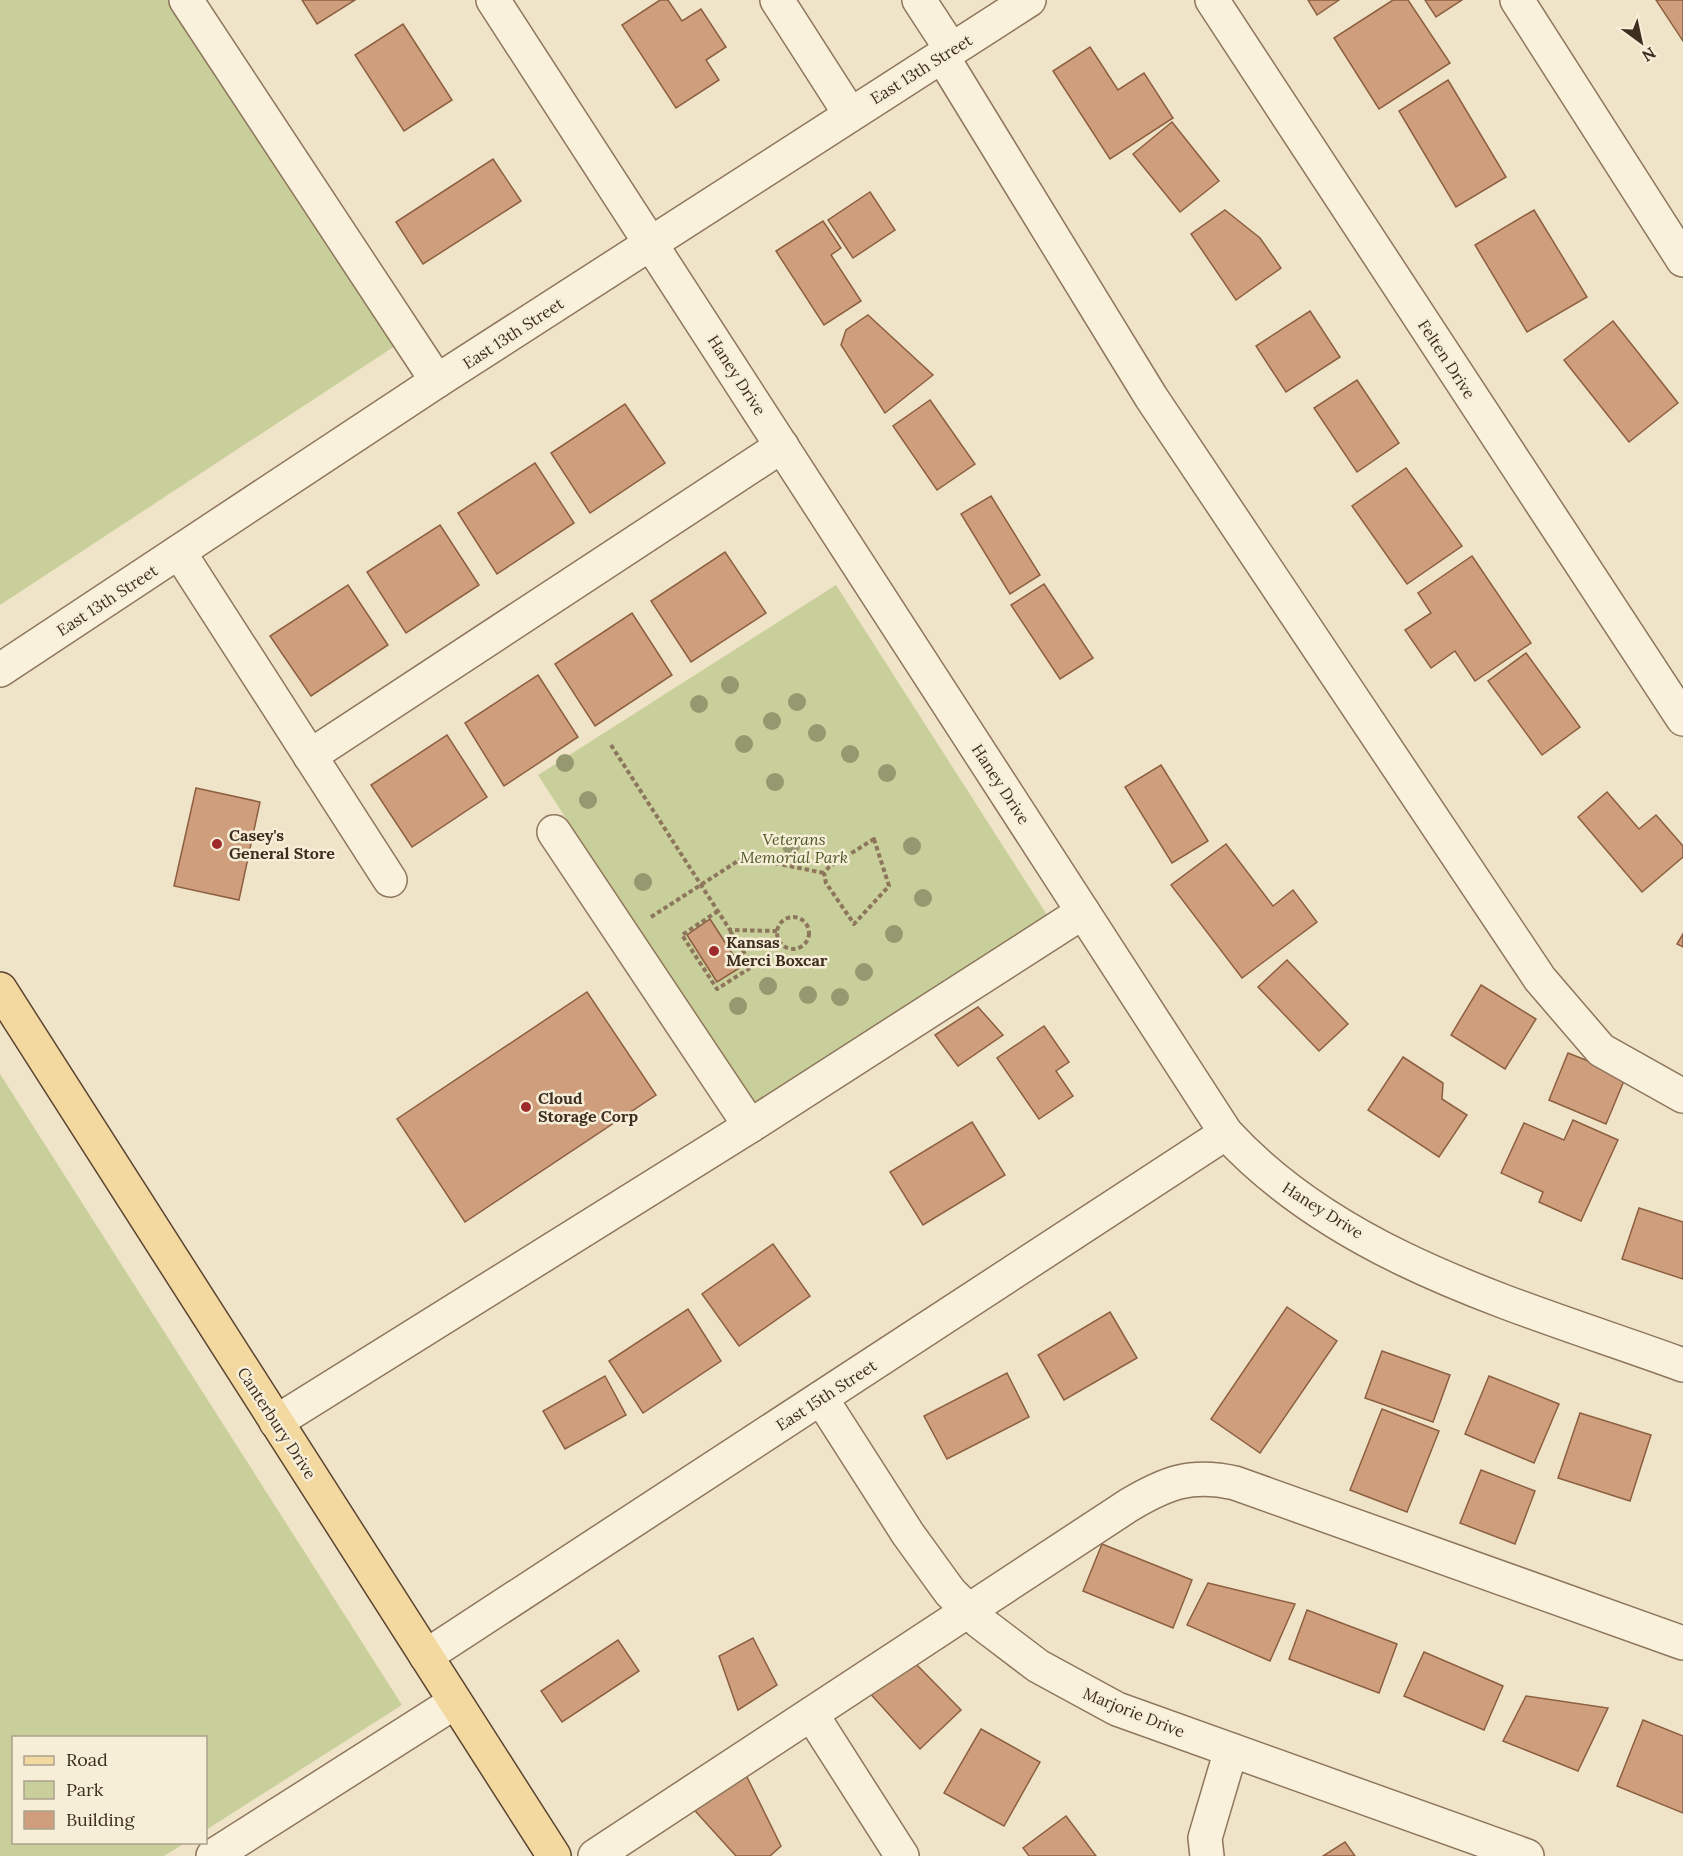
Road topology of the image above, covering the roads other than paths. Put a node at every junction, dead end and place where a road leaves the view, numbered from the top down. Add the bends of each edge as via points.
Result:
1 (186, 0) edge
2 (494, 0) edge
3 (777, 0) edge
4 (919, 0) edge
5 (1029, 0) edge
6 (1212, 0) edge
7 (1517, 0) edge
8 (946, 53) junction
9 (850, 114) junction
10 (652, 243) junction
11 (1683, 260) edge
12 (437, 381) junction
13 (783, 446) junction
14 (179, 552) junction
15 (0, 670) edge
16 (1683, 719) edge
17 (310, 756) junction
18 (554, 832) dead end
19 (390, 880) dead end
20 (1083, 912) junction
21 (0, 989) edge
22 (1683, 1096) edge
23 (750, 1125) junction
24 (1226, 1133) junction
25 (1683, 1365) edge
26 (820, 1398) junction
27 (276, 1422) junction
28 (968, 1611) junction
29 (1683, 1643) edge
30 (426, 1656) junction
31 (455, 1702) junction
32 (812, 1715) junction
33 (1231, 1750) junction
34 (631, 1846) edge
35 (213, 1856) edge
36 (554, 1856) edge
37 (595, 1856) edge
38 (902, 1856) edge
39 (1207, 1856) edge
40 (1527, 1856) edge

1 - 12 street
2 - 10 street, Haney Drive
3 - 9 street
4 - 8 street
5 - 8 street, East 13th Street
6 - 16 street, Felten Drive
7 - 11 street
8 - 9 street, East 13th Street
8 - 22 street via 1151,397 1540,980 1600,1050
9 - 10 street, East 13th Street
10 - 12 street, East 13th Street
10 - 13 street, Haney Drive
12 - 14 street, East 13th Street
13 - 17 street
13 - 20 street, Haney Drive
14 - 15 street, East 13th Street
14 - 17 street
17 - 19 street
18 - 23 street
20 - 23 street
20 - 24 street, Haney Drive
21 - 27 main road, Canterbury Drive
23 - 27 street
24 - 25 street, Haney Drive via 1255,1164 1301,1200 1421,1269
24 - 26 street, East 15th Street
26 - 28 street, Marjorie Drive via 928,1563
26 - 30 street, East 15th Street
27 - 30 main road, Canterbury Drive
28 - 29 street via 1151,1492 1190,1479 1216,1479
28 - 32 street
28 - 33 street, Marjorie Drive via 1012,1648 1066,1683 1117,1709
30 - 31 main road, Canterbury Drive
31 - 35 street
31 - 36 main road, Canterbury Drive
32 - 34 street
32 - 38 street
33 - 39 street via 1205,1838
33 - 40 street, Marjorie Drive
34 - 37 street

